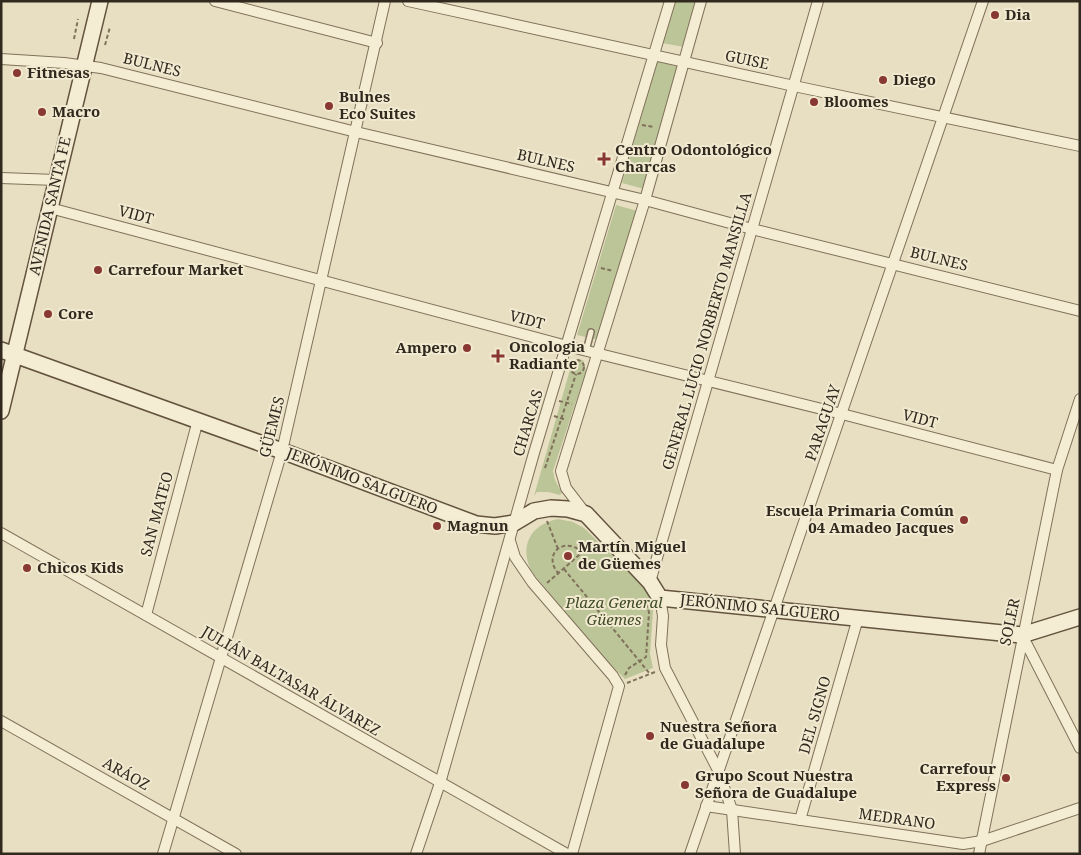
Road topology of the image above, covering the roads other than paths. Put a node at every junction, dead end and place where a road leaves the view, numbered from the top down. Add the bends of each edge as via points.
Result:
1 (100, 1) edge
2 (215, 1) edge
3 (385, 1) edge
4 (408, 1) edge
5 (670, 1) edge
6 (701, 1) edge
7 (818, 1) edge
8 (983, 1) edge
9 (377, 43) junction
10 (653, 55) junction
11 (1, 59) edge
12 (683, 62) junction
13 (84, 65) junction
14 (794, 86) junction
15 (944, 116) junction
16 (356, 132) junction
17 (1080, 146) edge
18 (1, 178) edge
19 (56, 180) junction
20 (613, 192) junction
21 (645, 200) junction
22 (50, 208) junction
23 (752, 229) junction
24 (893, 263) junction
25 (323, 280) junction
26 (1080, 311) edge
27 (591, 332) dead end
28 (567, 346) junction
29 (586, 351) junction
30 (8, 352) edge
31 (598, 354) junction
32 (708, 380) junction
33 (1080, 399) edge
34 (1, 411) edge
35 (842, 414) junction
36 (198, 420) junction
37 (282, 451) junction
38 (1057, 470) junction
39 (586, 514) junction
40 (514, 523) junction
41 (1, 533) edge
42 (510, 540) junction
43 (650, 582) junction
44 (660, 598) junction
45 (774, 609) junction
46 (146, 615) junction
47 (1080, 617) edge
48 (858, 618) junction
49 (1022, 635) junction
50 (221, 659) junction
51 (1, 721) edge
52 (1080, 748) edge
53 (718, 770) junction
54 (440, 783) junction
55 (706, 806) junction
56 (1080, 808) edge
57 (732, 810) junction
58 (174, 818) junction
59 (800, 820) junction
60 (982, 842) junction
61 (163, 854) edge
62 (236, 854) edge
63 (416, 854) edge
64 (567, 854) edge
65 (572, 854) edge
66 (690, 854) edge
67 (735, 854) edge
68 (979, 854) edge

1 - 13 street, AVENIDA SANTA FE
2 - 9 street
3 - 9 street, GÜEMES
4 - 10 street, GUISE
5 - 10 street, CHARCAS
6 - 12 street
7 - 14 street, GENERAL LUCIO NORBERTO MANSILLA
8 - 15 street, PARAGUAY
9 - 16 street, GÜEMES
10 - 12 street, GUISE
10 - 20 street, CHARCAS
11 - 13 street, BULNES
12 - 14 street, GUISE
12 - 21 street
13 - 16 street, BULNES
13 - 19 street, AVENIDA SANTA FE
14 - 15 street, GUISE
14 - 23 street, GENERAL LUCIO NORBERTO MANSILLA
15 - 17 street, GUISE
15 - 24 street, PARAGUAY
16 - 20 street, BULNES
16 - 25 street, GÜEMES
18 - 19 street
19 - 22 street, AVENIDA SANTA FE
20 - 21 street, BULNES
20 - 28 street, CHARCAS
21 - 23 street, BULNES
21 - 31 street
22 - 25 street, VIDT
22 - 30 street, AVENIDA SANTA FE
23 - 24 street, BULNES
23 - 32 street, GENERAL LUCIO NORBERTO MANSILLA
24 - 26 street, BULNES
24 - 35 street, PARAGUAY
25 - 28 street, VIDT
25 - 37 street, GÜEMES
27 - 29 lane
28 - 29 street, VIDT
28 - 40 street, CHARCAS
29 - 31 street, VIDT
30 - 34 street, AVENIDA SANTA FE
30 - 36 street, JERÓNIMO SALGUERO
31 - 32 street, VIDT
31 - 39 street via 561,471 566,488
32 - 35 street, VIDT
32 - 43 street, GENERAL LUCIO NORBERTO MANSILLA
33 - 38 street, SOLER
35 - 38 street, VIDT
35 - 45 street, PARAGUAY
36 - 37 street, JERÓNIMO SALGUERO
36 - 46 street, SAN MATEO
37 - 40 street, JERÓNIMO SALGUERO via 476,524
37 - 50 street, GÜEMES
38 - 49 street, SOLER
39 - 40 street, JERÓNIMO SALGUERO via 568,509 542,509
39 - 43 street, JERÓNIMO SALGUERO
40 - 42 street, CHARCAS
41 - 46 street, JULIÁN BALTASAR ÁLVAREZ
42 - 54 street, CHARCAS
42 - 65 street via 515,557 532,582 619,686
43 - 44 street, JERÓNIMO SALGUERO
44 - 45 street, JERÓNIMO SALGUERO
44 - 53 street via 665,668
45 - 48 street, JERÓNIMO SALGUERO
45 - 53 street, PARAGUAY
46 - 50 street, JULIÁN BALTASAR ÁLVAREZ
47 - 49 street, JERÓNIMO SALGUERO
48 - 49 street, JERÓNIMO SALGUERO
48 - 59 street, DEL SIGNO
49 - 52 street
49 - 60 street, SOLER
50 - 54 street, JULIÁN BALTASAR ÁLVAREZ
50 - 58 street, GÜEMES
51 - 58 street, ARÁOZ
53 - 55 street, PARAGUAY
53 - 57 street
54 - 63 street, CHARCAS
54 - 64 street, JULIÁN BALTASAR ÁLVAREZ
55 - 57 street, MEDRANO
55 - 66 street, PARAGUAY
56 - 60 street, MEDRANO
57 - 59 street, MEDRANO
57 - 67 street
58 - 61 street, GÜEMES
58 - 62 street, ARÁOZ
59 - 60 street, MEDRANO via 963,844
60 - 68 street, SOLER

